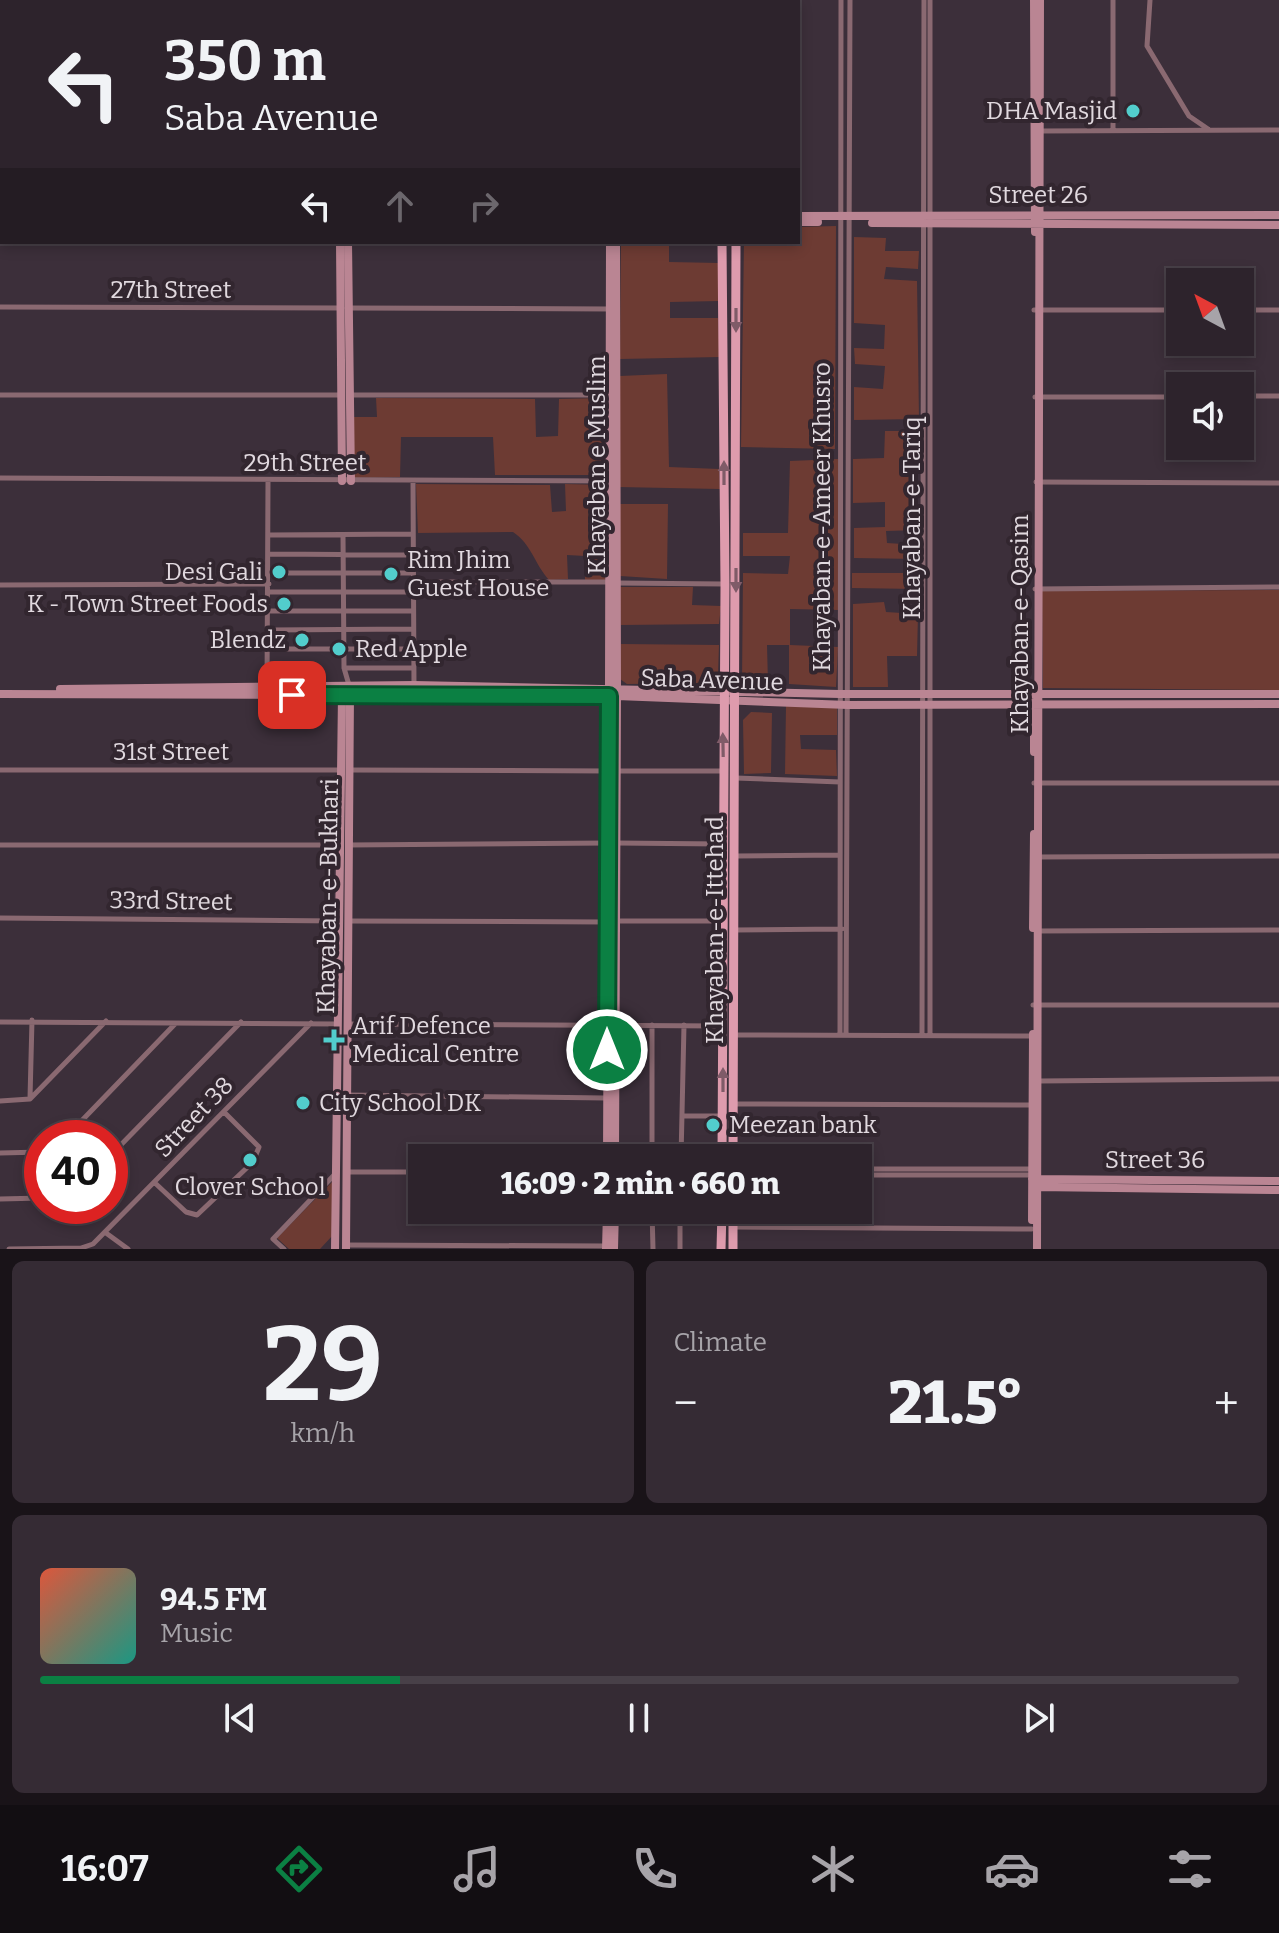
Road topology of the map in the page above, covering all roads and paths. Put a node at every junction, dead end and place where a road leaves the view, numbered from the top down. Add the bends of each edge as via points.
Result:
1 (841, 0) edge
2 (850, 0) edge
3 (1037, 0) edge
4 (1113, 0) edge
5 (1150, 0) edge
6 (927, 2) edge
7 (1113, 129) junction
8 (1208, 129) junction
9 (1279, 130) edge
10 (1037, 131) junction
11 (1279, 215) edge
12 (800, 219) edge
13 (926, 219) junction
14 (1038, 219) junction
15 (845, 221) junction
16 (1279, 225) edge
17 (340, 244) edge
18 (348, 244) edge
19 (610, 244) edge
20 (616, 244) edge
21 (722, 244) edge
22 (736, 244) edge
23 (613, 272) junction
24 (0, 307) edge
25 (345, 308) junction
26 (611, 309) junction
27 (1037, 310) junction
28 (1166, 310) edge
29 (1254, 310) edge
30 (1279, 310) edge
31 (613, 364) junction
32 (0, 395) edge
33 (344, 395) junction
34 (610, 395) junction
35 (1254, 396) edge
36 (1279, 396) edge
37 (1037, 397) junction
38 (1166, 397) edge
39 (613, 430) junction
40 (922, 438) junction
41 (930, 439) junction
42 (922, 451) junction
43 (930, 452) junction
44 (0, 478) edge
45 (268, 481) junction
46 (346, 481) junction
47 (413, 481) junction
48 (610, 481) junction
49 (1038, 482) junction
50 (1279, 483) edge
51 (613, 526) junction
52 (413, 534) junction
53 (269, 535) junction
54 (343, 535) junction
55 (269, 554) junction
56 (343, 555) junction
57 (413, 555) junction
58 (269, 573) junction
59 (344, 573) junction
60 (413, 573) junction
61 (413, 582) junction
62 (613, 583) junction
63 (725, 584) junction
64 (0, 585) edge
65 (1279, 587) edge
66 (269, 588) junction
67 (1037, 589) junction
68 (344, 591) junction
69 (413, 592) junction
70 (269, 611) junction
71 (345, 611) junction
72 (413, 611) junction
73 (413, 629) junction
74 (269, 630) junction
75 (345, 630) junction
76 (268, 649) junction
77 (345, 649) junction
78 (413, 649) junction
79 (344, 668) junction
80 (413, 668) junction
81 (414, 685) junction
82 (345, 689) junction
83 (0, 691) edge
84 (267, 692) junction
85 (613, 692) junction
86 (1279, 694) edge
87 (722, 696) junction
88 (737, 696) junction
89 (844, 699) junction
90 (927, 699) junction
91 (1037, 699) junction
92 (1279, 704) edge
93 (0, 770) edge
94 (346, 770) junction
95 (612, 771) junction
96 (723, 771) junction
97 (736, 778) junction
98 (840, 782) junction
99 (1036, 783) junction
100 (1279, 783) edge
101 (612, 843) junction
102 (723, 844) junction
103 (0, 845) edge
104 (344, 845) junction
105 (840, 855) junction
106 (736, 856) junction
107 (1279, 856) edge
108 (1036, 858) junction
109 (844, 898) junction
110 (0, 918) edge
111 (344, 921) junction
112 (612, 921) junction
113 (724, 921) junction
114 (844, 929) junction
115 (735, 930) junction
116 (1279, 930) edge
117 (1036, 931) junction
118 (1036, 1005) junction
119 (1279, 1005) edge
120 (32, 1020) junction
121 (106, 1021) junction
122 (0, 1022) edge
123 (241, 1022) junction
124 (175, 1023) junction
125 (311, 1023) junction
126 (342, 1024) junction
127 (611, 1025) junction
128 (652, 1025) junction
129 (684, 1025) junction
130 (723, 1026) junction
131 (843, 1033) junction
132 (735, 1035) junction
133 (922, 1035) junction
134 (930, 1035) junction
135 (1036, 1036) junction
136 (342, 1057) junction
137 (1279, 1079) edge
138 (1039, 1081) junction
139 (346, 1095) junction
140 (607, 1098) junction
141 (30, 1099) junction
142 (0, 1101) edge
143 (734, 1104) junction
144 (1036, 1105) junction
145 (224, 1112) junction
146 (682, 1116) junction
147 (723, 1116) junction
148 (82, 1120) edge
149 (612, 1128) junction
150 (128, 1138) edge
151 (609, 1144) edge
152 (614, 1144) edge
153 (652, 1144) edge
154 (681, 1144) edge
155 (722, 1144) edge
156 (733, 1144) edge
157 (24, 1152) edge
158 (0, 1153) edge
159 (872, 1170) edge
160 (341, 1172) junction
161 (408, 1172) edge
162 (872, 1175) edge
163 (1034, 1178) junction
164 (1279, 1181) edge
165 (155, 1183) junction
166 (1279, 1190) edge
167 (24, 1198) edge
168 (0, 1199) edge
169 (341, 1211) junction
170 (610, 1224) edge
171 (652, 1224) edge
172 (680, 1224) edge
173 (722, 1224) edge
174 (734, 1224) edge
175 (734, 1227) junction
176 (1032, 1229) junction
177 (106, 1233) junction
178 (346, 1247) edge
179 (334, 1248) edge
180 (609, 1248) edge
181 (9, 1249) edge
182 (128, 1249) edge
183 (284, 1249) edge
184 (653, 1249) edge
185 (680, 1249) edge
186 (721, 1249) edge
187 (733, 1249) edge
188 (1035, 1249) edge

1 - 15 street, Khayaban-e-Ameer Khusro
2 - 15 street, Khayaban-e-Ameer Khusro
3 - 10 street, Khayaban-e-Qasim
4 - 7 street
5 - 8 street via 1147,46 1189,116
6 - 13 street, Khayaban-e-Tariq
7 - 8 street
7 - 10 street
8 - 9 street
10 - 14 street, Khayaban-e-Qasim
11 - 14 street, Street 26
12 - 15 street, Street 26
13 - 14 street, Street 26
13 - 15 street, Street 26
13 - 40 street, Khayaban-e-Tariq
13 - 41 street, Khayaban-e-Tariq
14 - 16 street, Street 26
14 - 27 street, Khayaban-e-Qasim
15 - 89 street, Khayaban-e-Ameer Khusro
17 - 25 street
18 - 25 street
19 - 23 street, Khayaban e Muslim
20 - 23 street, Khayaban e Muslim
63 -> 21 main road
22 -> 88 main road, Khayaban-e-Ittehad
23 - 26 street, Khayaban e Muslim
23 - 31 street, Khayaban e Muslim
24 - 25 street, 27th Street
25 - 26 street, 27th Street
25 - 33 street
26 - 31 street, Khayaban e Muslim
27 - 28 street
27 - 37 street, Khayaban-e-Qasim
29 - 30 street
31 - 34 street, Khayaban e Muslim
31 - 39 street, Khayaban e Muslim
32 - 33 street
33 - 34 street
33 - 46 street
34 - 39 street, Khayaban e Muslim
35 - 36 street
37 - 38 street
37 - 49 street, Khayaban-e-Qasim
39 - 48 street, Khayaban e Muslim
39 - 51 street, Khayaban e Muslim
40 - 41 street
40 - 42 street, Khayaban-e-Tariq
41 - 43 street, Khayaban-e-Tariq
42 - 43 street via 926,447
42 - 90 street, Khayaban-e-Tariq
43 - 90 street, Khayaban-e-Tariq
44 - 45 street, 29th Street
45 - 46 street, 29th Street
45 - 53 street
46 - 47 street, 29th Street
47 - 48 street, 29th Street
47 - 52 street
48 - 51 street, Khayaban e Muslim
49 - 50 street
49 - 67 street, Khayaban-e-Qasim
51 - 62 street, Khayaban e Muslim
52 - 54 street
52 - 57 street
53 - 54 street
53 - 55 street
54 - 56 street, Khayaban-e-Bukhari
55 - 56 street
55 - 58 street
56 - 57 street
56 - 59 street, Khayaban-e-Bukhari
57 - 60 street
58 - 59 street
58 - 66 street
59 - 60 street
59 - 68 street, Khayaban-e-Bukhari
60 - 61 street
61 - 62 street
61 - 69 street
62 - 63 street
62 - 85 street, Khayaban e Muslim
63 - 87 main road
64 - 66 street
65 - 67 street
66 - 68 street
66 - 70 street
67 - 91 street, Khayaban-e-Qasim
68 - 69 street
68 - 71 street, Khayaban-e-Bukhari
69 - 72 street
70 - 71 street
70 - 74 street
71 - 72 street
71 - 75 street, Khayaban-e-Bukhari
72 - 73 street
73 - 75 street
73 - 78 street
74 - 75 street
74 - 76 street
75 - 77 street, Khayaban-e-Bukhari
76 - 77 street
76 - 84 street
77 - 78 street
77 - 79 street, Khayaban-e-Bukhari
78 - 80 street
79 - 80 street
79 - 82 street, Khayaban-e-Bukhari
80 - 81 street
81 - 82 street, Saba Avenue
81 - 85 street, Saba Avenue
82 - 84 street, Saba Avenue
82 - 85 street, Saba Avenue
82 - 94 street, Khayaban-e-Bukhari
83 - 84 street, Saba Avenue
85 - 87 street, Saba Avenue
85 - 95 street, Khayaban e Muslim
86 - 91 street, Saba Avenue
87 - 88 street, Saba Avenue
96 -> 87 main road, Khayaban-e-Ittehad
88 - 89 street, Saba Avenue
88 - 97 main road, Khayaban-e-Ittehad
89 - 90 street, Saba Avenue
89 - 98 street, Khayaban-e-Ameer Khusro
89 - 109 street, Khayaban-e-Ameer Khusro
90 - 91 street, Saba Avenue
90 - 133 street, Khayaban-e-Tariq
90 - 134 street, Khayaban-e-Tariq
91 - 92 street, Saba Avenue
91 - 99 street, Khayaban-e-Qasim
93 - 94 street, 31st Street
94 - 95 street, 31st Street
94 - 104 street, Khayaban-e-Bukhari
95 - 96 street, 31st Street
95 - 101 street, Khayaban e Muslim
96 - 102 main road, Khayaban-e-Ittehad
97 - 98 street
97 - 106 main road, Khayaban-e-Ittehad
98 - 105 street, Khayaban-e-Ameer Khusro
99 - 100 street
99 - 108 street, Khayaban-e-Qasim
101 - 102 street
101 - 104 street
101 - 112 street, Khayaban e Muslim
102 - 113 main road, Khayaban-e-Ittehad
103 - 104 street
104 - 111 street, Khayaban-e-Bukhari
105 - 106 street
105 - 109 street, Khayaban-e-Ameer Khusro
106 - 115 main road, Khayaban-e-Ittehad
107 - 108 street
108 - 117 street, Khayaban-e-Qasim
109 - 114 street, Khayaban-e-Ameer Khusro
110 - 111 street, 33rd Street
111 - 112 street, 33rd Street
111 - 126 street, Khayaban-e-Bukhari
112 - 113 street, 33rd Street
112 - 127 street, Khayaban e Muslim
113 - 130 main road, Khayaban-e-Ittehad
114 - 115 street
114 - 131 street, Khayaban-e-Ameer Khusro
115 - 132 main road, Khayaban-e-Ittehad
116 - 117 street
117 - 118 street, Khayaban-e-Qasim
118 - 119 street
118 - 135 street, Khayaban-e-Qasim
120 - 121 street
120 - 122 street
120 - 141 street
121 - 124 street
121 - 141 street
123 - 124 street
123 - 125 street
123 - 150 street
124 - 148 street
125 - 126 street
125 - 145 street, Street 38
126 - 127 street
126 - 136 street, Khayaban-e-Bukhari
127 - 128 street
127 - 140 street, Khayaban e Muslim
127 - 149 street, Khayaban e Muslim
128 - 129 street
128 - 153 street
129 - 130 street
129 - 146 street
147 -> 130 main road, Khayaban-e-Ittehad
131 - 132 street
131 - 133 street
132 - 143 main road, Khayaban-e-Ittehad
133 - 134 street
134 - 135 street
135 - 138 street, Khayaban-e-Qasim
135 - 144 street, Khayaban-e-Qasim
136 - 139 street, Khayaban-e-Bukhari
136 - 160 street, Khayaban-e-Bukhari
137 - 138 street
138 - 144 street, Khayaban-e-Qasim
139 - 140 street
139 - 160 street, Khayaban-e-Bukhari
140 - 149 street, Khayaban e Muslim
141 - 142 street
143 - 144 street
143 - 156 main road, Khayaban-e-Ittehad
144 - 163 street, Khayaban-e-Qasim
145 - 165 street, Street 38
145 - 165 street via 259,1152 207,1209 190,1215
146 - 147 street
146 - 154 street
147 - 155 main road, Khayaban-e-Ittehad
149 - 151 street, Khayaban e Muslim
149 - 152 street, Khayaban e Muslim
157 - 158 street
159 - 163 street, Street 36
160 - 161 street
160 - 169 street, Khayaban-e-Bukhari
160 - 183 street via 273,1239
162 - 163 street, Street 36
163 - 164 street, Street 36
163 - 166 street, Street 36
163 - 176 street, Khayaban-e-Qasim
163 - 188 street, Khayaban-e-Qasim
165 - 177 street, Street 38
167 - 168 street
169 - 178 street, Khayaban-e-Bukhari
169 - 179 street, Khayaban-e-Bukhari
170 - 180 street
171 - 184 street
172 - 185 street
173 - 186 main road
174 - 175 main road
175 - 176 street
175 - 187 main road
176 - 188 street, Khayaban-e-Qasim
177 - 181 street, Street 38 via 87,1247
177 - 182 street
178 - 180 street

